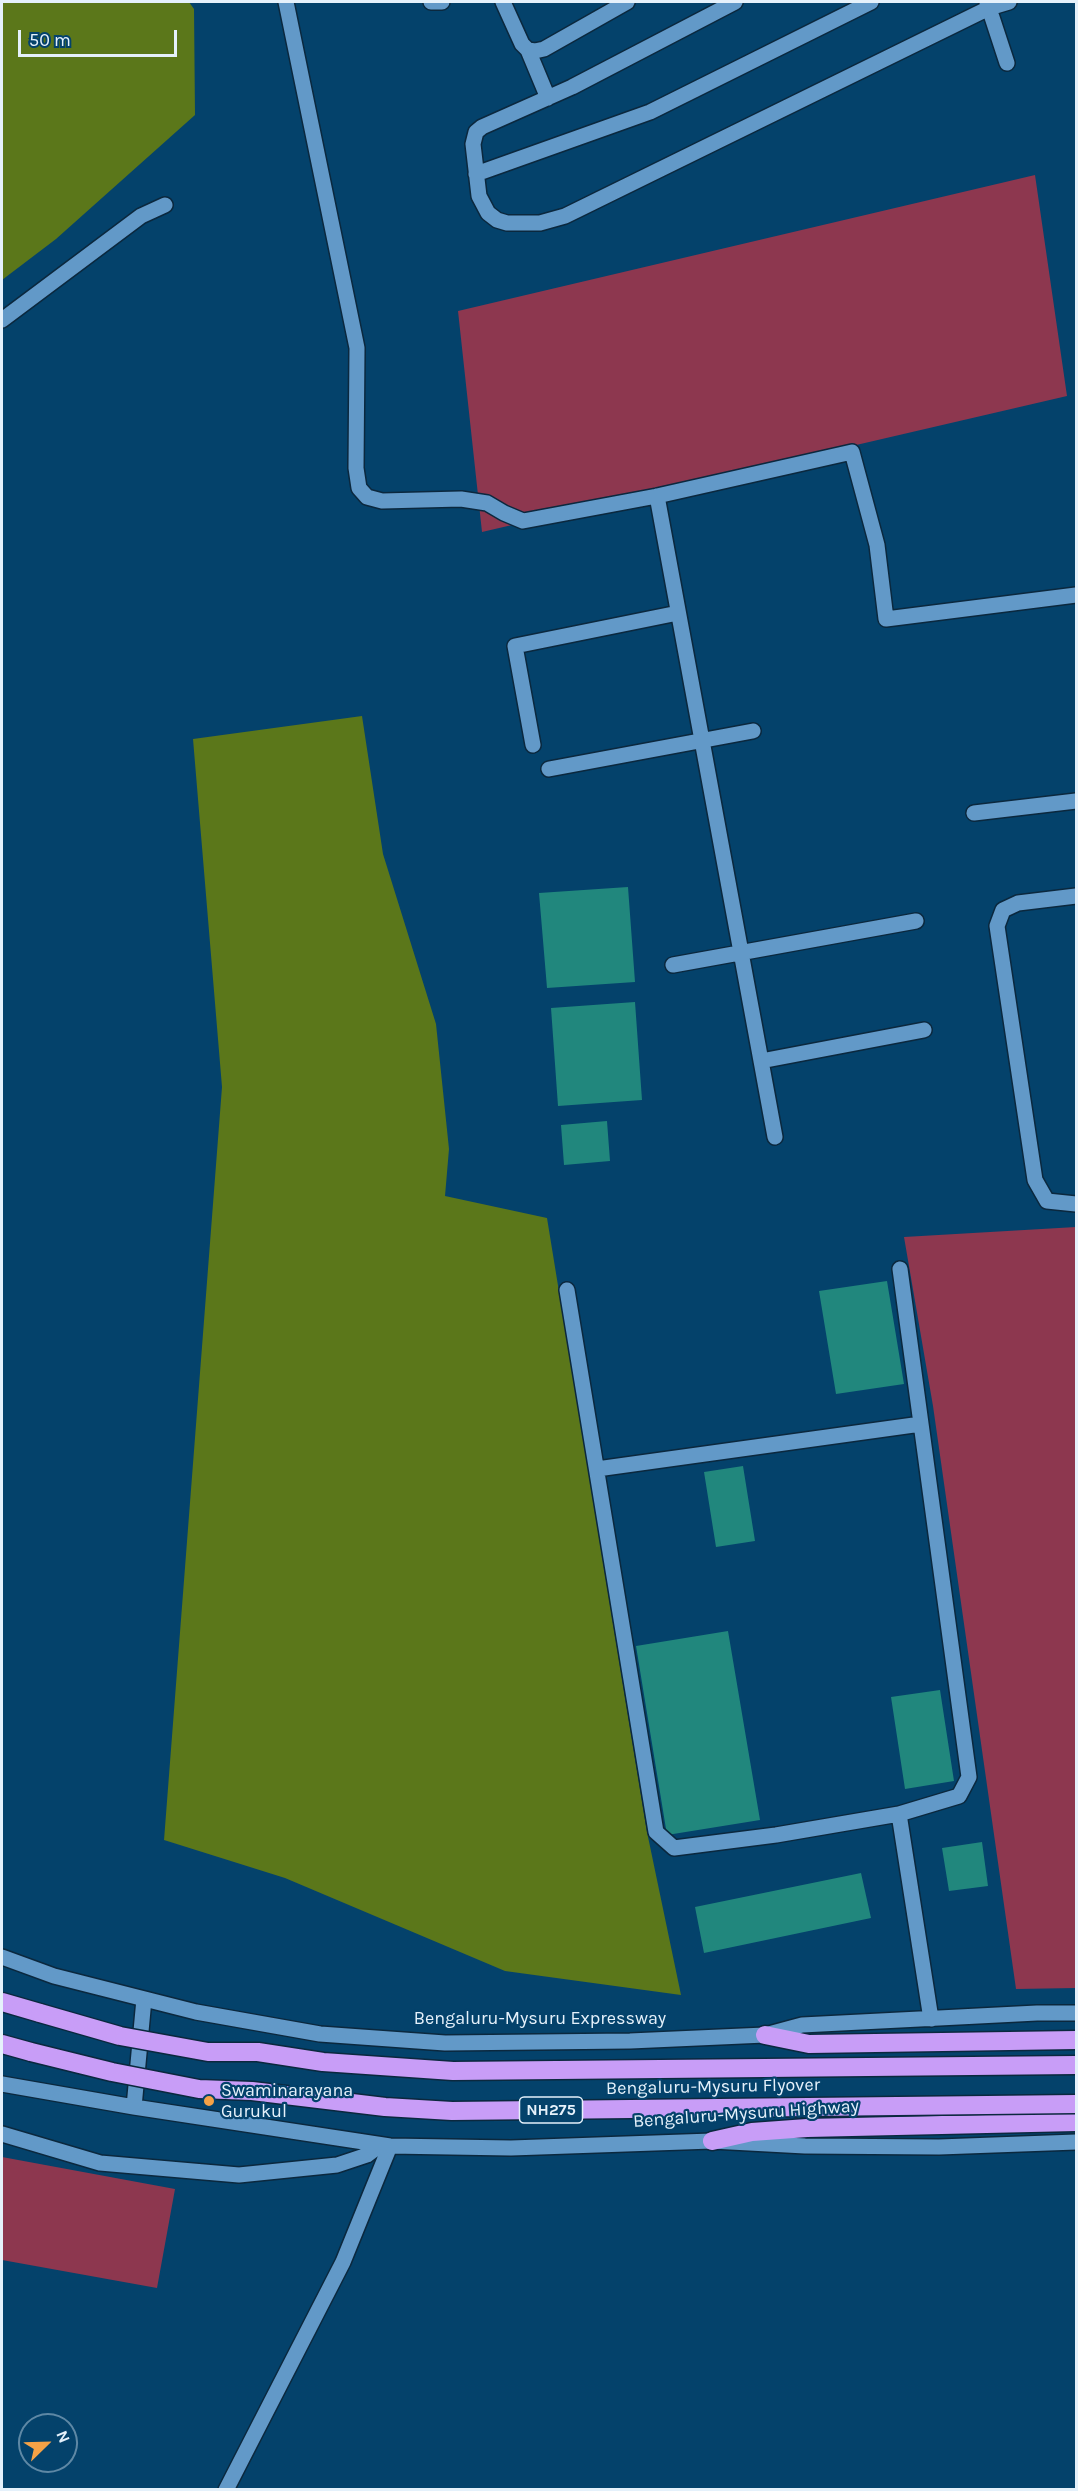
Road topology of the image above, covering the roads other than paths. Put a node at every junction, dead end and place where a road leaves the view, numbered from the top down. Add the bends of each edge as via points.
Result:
1 (286, 2) edge
2 (431, 2) edge
3 (442, 2) edge
4 (503, 2) edge
5 (627, 2) edge
6 (735, 2) edge
7 (872, 2) edge
8 (1009, 2) edge
9 (988, 5) edge
10 (528, 50) junction
11 (1007, 63) dead end
12 (548, 98) junction
13 (476, 174) junction
14 (165, 205) dead end
15 (2, 320) edge
16 (657, 496) junction
17 (1077, 580) edge
18 (1071, 596) edge
19 (678, 613) junction
20 (753, 731) dead end
21 (702, 741) junction
22 (533, 746) dead end
23 (549, 769) dead end
24 (1077, 801) edge
25 (974, 813) dead end
26 (1077, 896) edge
27 (916, 921) dead end
28 (741, 953) junction
29 (673, 965) dead end
30 (924, 1030) dead end
31 (761, 1061) junction
32 (775, 1137) dead end
33 (1077, 1204) edge
34 (900, 1269) dead end
35 (567, 1290) dead end
36 (921, 1424) junction
37 (597, 1469) junction
38 (898, 1814) junction
39 (2, 1957) edge
40 (144, 1999) junction
41 (2, 2002) edge
42 (1077, 2013) edge
43 (931, 2019) junction
44 (765, 2035) junction
45 (1077, 2040) edge
46 (2, 2044) edge
47 (1077, 2065) edge
48 (2, 2084) edge
49 (1077, 2104) edge
50 (134, 2107) junction
51 (1077, 2122) edge
52 (2, 2134) edge
53 (712, 2141) junction
54 (1077, 2142) edge
55 (385, 2145) junction
56 (226, 2490) edge

1 - 16 street via 357,348 359,488 367,497 382,501 460,499 487,503 523,521
2 - 3 street
4 - 10 street
5 - 10 street via 544,49
6 - 12 street
7 - 13 street via 650,112
8 - 9 street
9 - 11 street
9 - 13 street via 553,221 540,224 496,220 482,204
10 - 12 street
12 - 13 street via 476,132
14 - 15 street via 141,216
16 - 18 street via 852,452 877,545 886,619
16 - 19 street
17 - 18 street
19 - 21 street
19 - 22 street via 515,645
20 - 21 street
21 - 23 street
21 - 28 street
24 - 25 street
26 - 33 street via 1018,903 1003,910 997,926 1035,1180 1047,1201
27 - 28 street
28 - 29 street
28 - 31 street
30 - 31 street
31 - 32 street
34 - 36 street
35 - 37 street
36 - 37 street
36 - 38 street via 969,1777 959,1796
37 - 38 street via 656,1832 674,1848
38 - 43 street
39 - 40 street, Bengaluru-Mysuru Expressway via 54,1976
40 - 44 street, Bengaluru-Mysuru Expressway via 320,2034 445,2043
40 - 50 street
41 - 47 highway, Bengaluru-Mysuru Flyover / NH275, bridge via 120,2036 208,2052 258,2052 323,2062 453,2072
42 - 43 street, Bengaluru-Mysuru Expressway
43 - 44 street, Bengaluru-Mysuru Expressway via 802,2025
44 - 45 highway, Bengaluru-Mysuru Expressway via 809,2044
46 - 49 highway, Bengaluru-Mysuru Flyover / NH275, bridge via 199,2089 452,2111
48 - 50 street, NH275
50 - 55 street, Bengaluru-Mysuru Highway / NH275
51 - 53 highway, Bengaluru-Mysuru Highway / NH275 via 807,2128 752,2132
52 - 55 street via 100,2163 239,2175 337,2165
53 - 54 street, NH275 via 928,2147
53 - 55 street, Bengaluru-Mysuru Highway / NH275 via 511,2148
55 - 56 street via 343,2262

